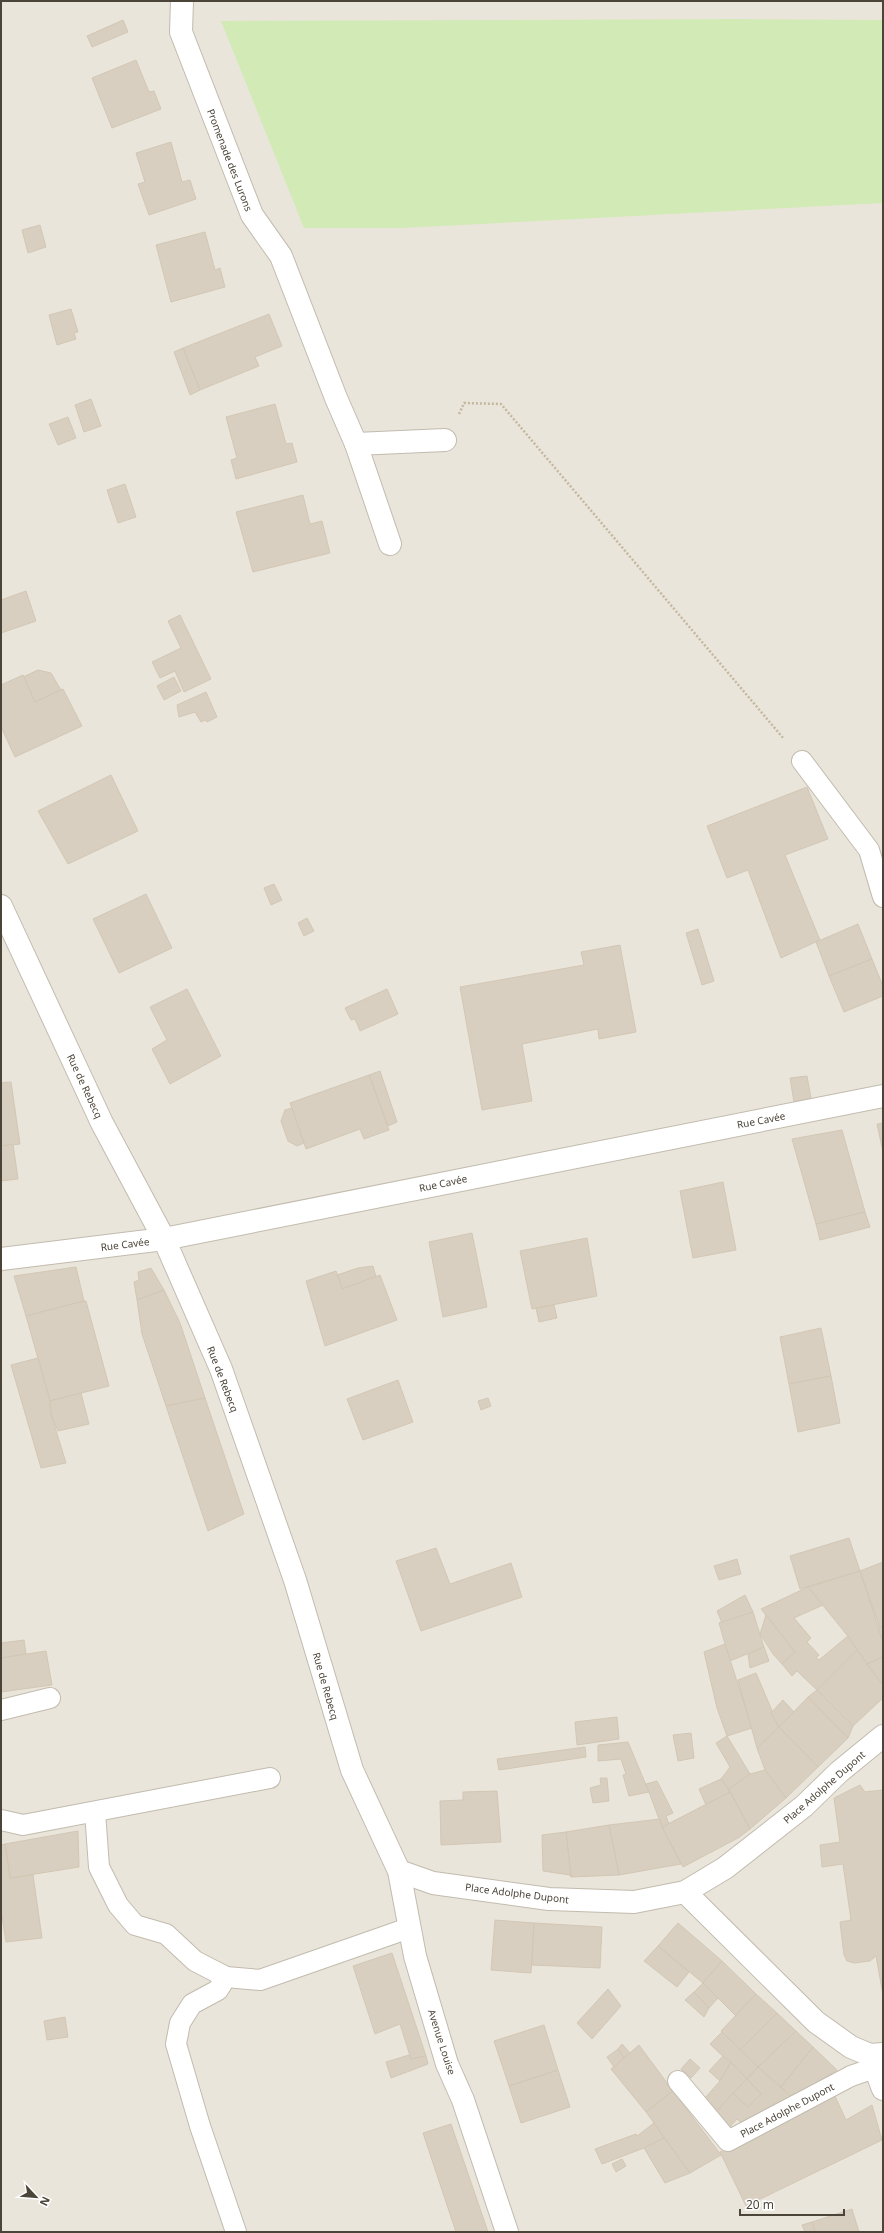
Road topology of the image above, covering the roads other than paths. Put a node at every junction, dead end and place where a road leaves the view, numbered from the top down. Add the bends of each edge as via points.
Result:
1 (182, 1) edge
2 (445, 440) road end
3 (356, 444) junction
4 (390, 544) dead end
5 (802, 761) road end
6 (883, 897) edge
7 (1, 906) edge
8 (883, 1096) edge
9 (164, 1239) junction
10 (1, 1259) edge
11 (50, 1698) dead end
12 (1, 1710) edge
13 (883, 1736) edge
14 (270, 1778) dead end
15 (95, 1812) junction
16 (1, 1820) edge
17 (399, 1871) junction
18 (685, 1892) junction
19 (409, 1928) junction
20 (226, 1977) junction
21 (876, 2059) edge
22 (678, 2081) dead end
23 (883, 2089) edge
24 (236, 2232) edge
25 (507, 2232) edge

1 - 3 street, Promenade des Lurons via 181,32 252,216 281,256
2 - 3 street
3 - 4 street, Promenade des Lurons
5 - 6 lane via 868,850
7 - 9 street, Rue de Rebecq via 102,1123
8 - 9 street, Rue Cavée
9 - 10 street, Rue Cavée
9 - 17 street, Rue de Rebecq via 224,1377 295,1580 352,1770
11 - 12 lane
13 - 18 street, Place Adolphe Dupont via 839,1772 804,1806 725,1868
14 - 15 lane
15 - 16 lane via 23,1825
15 - 20 lane via 99,1867 118,1905 135,1925 166,1934 195,1961
17 - 18 street, Place Adolphe Dupont via 433,1883 549,1899 634,1902
17 - 19 street, Avenue Louise
18 - 21 street via 816,2022 852,2047
19 - 20 lane via 260,1980
19 - 25 street, Avenue Louise via 447,2064 463,2100
20 - 24 lane via 218,1990 192,2004 180,2023 176,2044 200,2126
21 - 22 lane, Place Adolphe Dupont via 851,2076 728,2142
21 - 23 street

